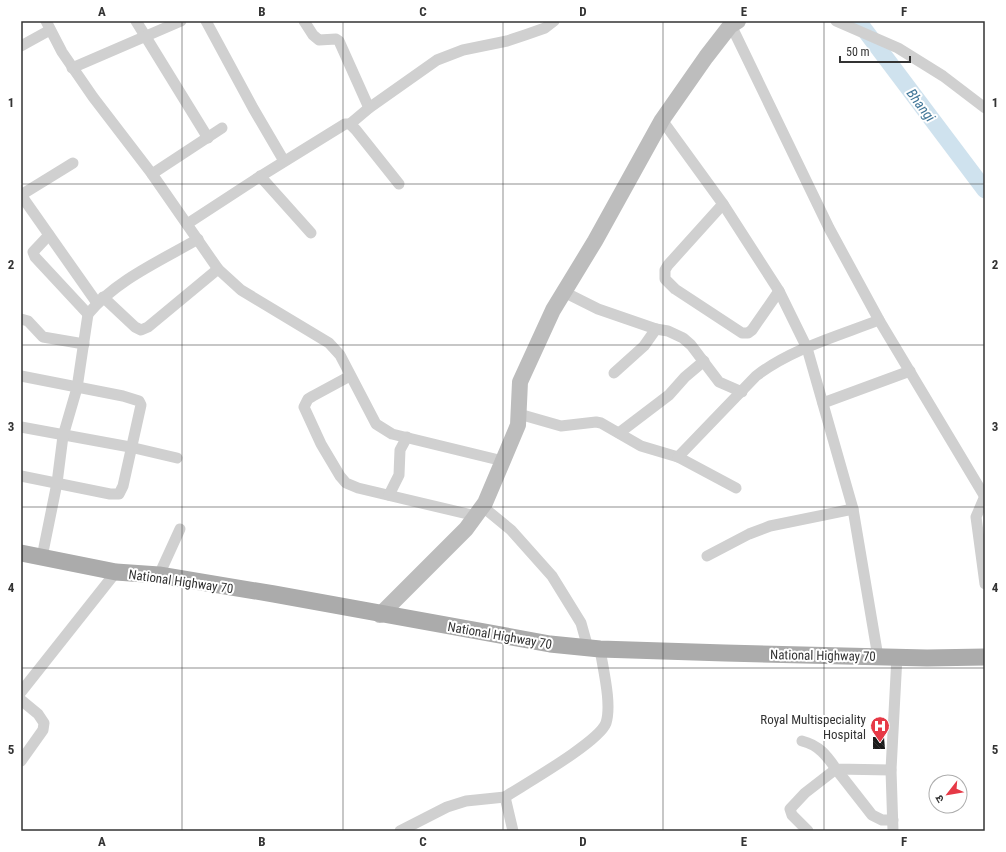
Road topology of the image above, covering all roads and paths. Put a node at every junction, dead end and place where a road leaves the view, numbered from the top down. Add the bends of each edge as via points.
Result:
1 (136, 21) edge
2 (181, 21) edge
3 (206, 21) edge
4 (304, 21) edge
5 (554, 21) edge
6 (836, 21) edge
7 (732, 23) edge
8 (48, 26) edge
9 (147, 37) junction
10 (21, 46) edge
11 (72, 68) junction
12 (370, 108) junction
13 (985, 108) edge
14 (662, 120) junction
15 (350, 124) junction
16 (222, 128) dead end
17 (208, 138) junction
18 (284, 161) junction
19 (73, 163) dead end
20 (152, 174) junction
21 (260, 176) junction
22 (399, 184) dead end
23 (21, 195) edge
24 (723, 204) junction
25 (187, 224) junction
26 (311, 233) dead end
27 (49, 236) junction
28 (198, 240) junction
29 (218, 269) junction
30 (779, 291) junction
31 (564, 292) junction
32 (100, 300) junction
33 (88, 314) junction
34 (21, 319) edge
35 (879, 320) junction
36 (656, 329) junction
37 (84, 344) junction
38 (807, 348) junction
39 (704, 361) junction
40 (910, 371) junction
41 (614, 373) dead end
42 (21, 376) edge
43 (350, 376) junction
44 (77, 388) junction
45 (742, 392) junction
46 (823, 403) junction
47 (520, 414) junction
48 (21, 427) edge
49 (619, 433) junction
50 (63, 436) junction
51 (407, 437) junction
52 (130, 447) junction
53 (678, 457) junction
54 (176, 458) dead end
55 (503, 461) junction
56 (21, 476) edge
57 (57, 483) junction
58 (736, 488) dead end
59 (389, 495) junction
60 (985, 497) edge
61 (853, 509) junction
62 (479, 511) junction
63 (180, 529) dead end
64 (21, 553) edge
65 (707, 556) dead end
66 (42, 557) junction
67 (116, 572) junction
68 (159, 575) junction
69 (985, 584) edge
70 (380, 615) junction
71 (594, 649) junction
72 (897, 656) junction
73 (878, 657) junction
74 (985, 657) edge
75 (21, 692) edge
76 (21, 700) edge
77 (802, 741) dead end
78 (21, 760) edge
79 (836, 769) junction
80 (891, 770) junction
81 (505, 797) junction
82 (893, 826) edge
83 (400, 831) edge
84 (513, 831) edge
85 (808, 831) edge

1 - 9 street
2 - 9 street
3 - 18 street
4 - 12 street via 319,40 339,41
5 - 12 street via 545,28 507,41 448,54
6 - 13 street via 898,48 943,76
7 - 14 main road
7 - 35 street via 829,228
8 - 10 street
8 - 11 street
9 - 11 street
9 - 17 street
11 - 20 street
12 - 15 street
14 - 24 street
14 - 31 main road
15 - 18 street via 339,126
15 - 22 street
16 - 17 street
17 - 20 street
18 - 21 street
19 - 23 street
20 - 25 street
21 - 25 street
21 - 26 street
23 - 27 street
24 - 30 street
24 - 30 street via 668,265 665,279 675,289 742,333 752,330
25 - 28 street
27 - 32 street
27 - 33 street via 33,252 35,257
28 - 29 street
28 - 32 street via 119,285
29 - 32 street via 141,330
29 - 43 street via 241,290 329,343 340,355
30 - 38 street
31 - 36 street via 598,309
31 - 47 main road via 520,382
32 - 33 street
33 - 37 street
34 - 37 street via 28,321 44,337
35 - 38 street
35 - 40 street
36 - 39 street via 684,338
36 - 41 street via 644,346
37 - 44 street
38 - 45 street via 771,365 756,376
38 - 46 street
39 - 45 street via 722,385
39 - 49 street via 669,395
40 - 46 street
40 - 60 street
42 - 44 street
43 - 51 street via 376,424 385,431
43 - 59 street via 308,399 305,411 321,444 346,483
44 - 50 street
44 - 52 street via 139,401 140,414
45 - 53 street
46 - 61 street
47 - 49 street via 561,426 596,422
47 - 55 main road
48 - 50 street
49 - 53 street via 642,446
50 - 52 street
50 - 57 street
51 - 55 street
51 - 59 street via 400,450 399,475
52 - 54 street
52 - 57 street via 123,486 119,494
53 - 58 street
55 - 62 main road via 492,490
56 - 57 street
57 - 66 street
59 - 62 street
60 - 69 street via 976,517
61 - 65 street via 770,526 737,539
61 - 73 street
62 - 70 main road
62 - 71 street via 511,530 552,576
63 - 68 street
64 - 66 main road, National Highway 70
66 - 67 main road, National Highway 70
67 - 68 main road, National Highway 70
67 - 75 street
68 - 70 main road, National Highway 70
70 - 71 main road, National Highway 70
71 - 73 main road, National Highway 70
71 - 81 street via 607,700 604,728 588,742
72 - 73 main road, National Highway 70
72 - 74 main road, National Highway 70
72 - 80 street
76 - 78 street via 38,714 44,723 43,730
77 - 79 street via 810,743 824,753
79 - 80 street
79 - 82 street via 872,815
79 - 85 street via 805,793 790,809 792,815
80 - 82 street
81 - 83 street via 466,801 447,807
81 - 84 street

